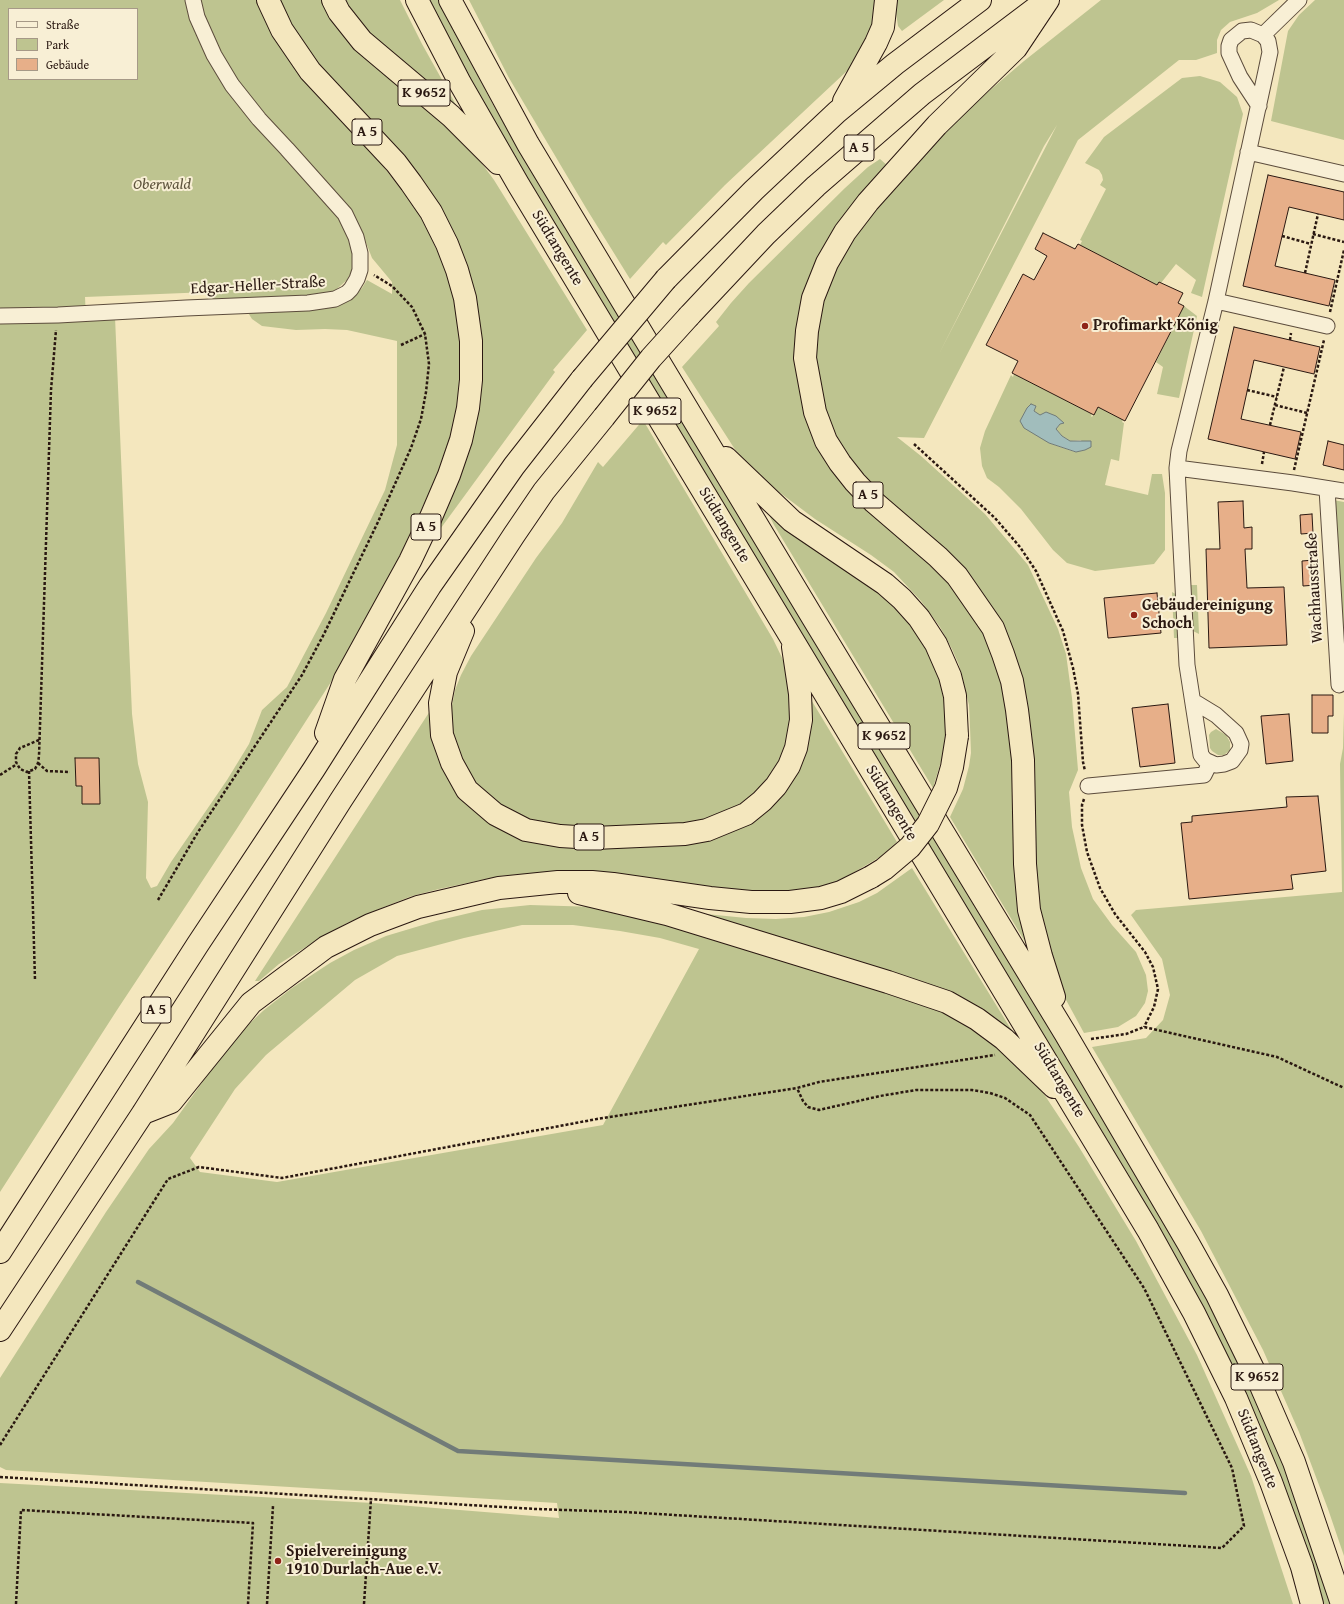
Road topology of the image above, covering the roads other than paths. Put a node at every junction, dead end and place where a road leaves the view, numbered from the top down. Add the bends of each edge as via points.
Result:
1 (193, 0) edge
2 (268, 0) edge
3 (333, 0) edge
4 (418, 0) edge
5 (450, 0) edge
6 (886, 0) edge
7 (980, 0) edge
8 (1048, 0) edge
9 (1299, 0) edge
10 (1263, 35) junction
11 (1259, 106) junction
12 (837, 112) junction
13 (1248, 152) junction
14 (1344, 174) edge
15 (518, 184) junction
16 (1216, 301) junction
17 (0, 316) edge
18 (1327, 326) road end
19 (705, 438) junction
20 (1177, 468) junction
21 (1327, 489) junction
22 (1344, 491) edge
23 (483, 582) junction
24 (792, 637) junction
25 (1339, 685) dead end
26 (1193, 701) junction
27 (1210, 764) junction
28 (314, 769) junction
29 (1087, 781) road end
30 (536, 885) junction
31 (1065, 1033) junction
32 (1076, 1107) junction
33 (143, 1113) junction
34 (0, 1252) edge
35 (0, 1330) edge
36 (1312, 1604) edge
37 (1342, 1604) edge

1 - 17 street, Edgar-Heller-Straße via 197,17 214,55 232,85 259,119 345,214 356,237 360,253 357,279 347,293 335,299 308,303
2 - 28 highway, A 5 via 282,30 310,71 396,164 431,212 457,270 465,298 471,341 468,408 449,476 413,555 345,679
3 - 15 highway, K 9652 via 339,12 362,41 451,116
4 - 15 highway, Südtangente / K 9652 via 460,83
5 - 19 highway, Südtangente / K 9652 via 528,144
6 - 12 highway, A 5 via 884,27
7 - 12 highway, A 5 via 895,64
8 - 23 highway, A 5, bridge via 922,94 816,186 766,234 651,358 544,490
8 - 31 highway, A 5 via 1016,48 937,125 868,202 845,232 827,263 813,298 806,331 805,358 815,412 826,441 840,463 874,502 957,576 992,628 1003,654 1012,681 1023,760 1025,864 1029,910
9 - 10 street
10 - 11 street via 1268,41 1270,52
10 - 11 street via 1250,30 1242,31 1231,40 1228,53 1240,78
11 - 13 street
12 - 28 highway, A 5, bridge via 666,278 582,379 514,466 430,586
13 - 14 street
13 - 16 street
15 - 24 highway, Südtangente / K 9652
16 - 18 street
16 - 20 street
19 - 30 highway, K 9652, bridge via 792,520 885,584 919,618 939,649 955,696 957,736 946,788 928,824 910,847 871,878 821,898 769,903 592,882
19 - 31 highway, Südtangente / K 9652
20 - 21 street
20 - 26 street via 1187,665
21 - 22 street
21 - 25 street, Wachhausstraße
23 - 24 highway, A 5 via 446,672 440,703 442,735 452,763 467,790 495,814 526,830 594,838 685,834 707,830 746,814 776,786 789,766 796,748 801,720
23 - 33 highway, A 5 via 341,800
24 - 32 highway, Südtangente / K 9652
26 - 27 street via 1201,755
26 - 27 street via 1216,715 1236,732 1240,744 1240,750 1232,761
27 - 29 street via 1204,775
28 - 34 highway, A 5
30 - 32 highway via 595,896 667,914 947,1002 977,1019 1004,1039
30 - 33 highway via 499,888 418,907 370,925 326,947 251,1003 171,1102
31 - 37 highway, Südtangente / K 9652 via 1217,1295 1258,1379 1294,1462
32 - 36 highway, Südtangente via 1148,1230 1222,1367 1271,1482 1302,1567
33 - 35 highway, A 5

